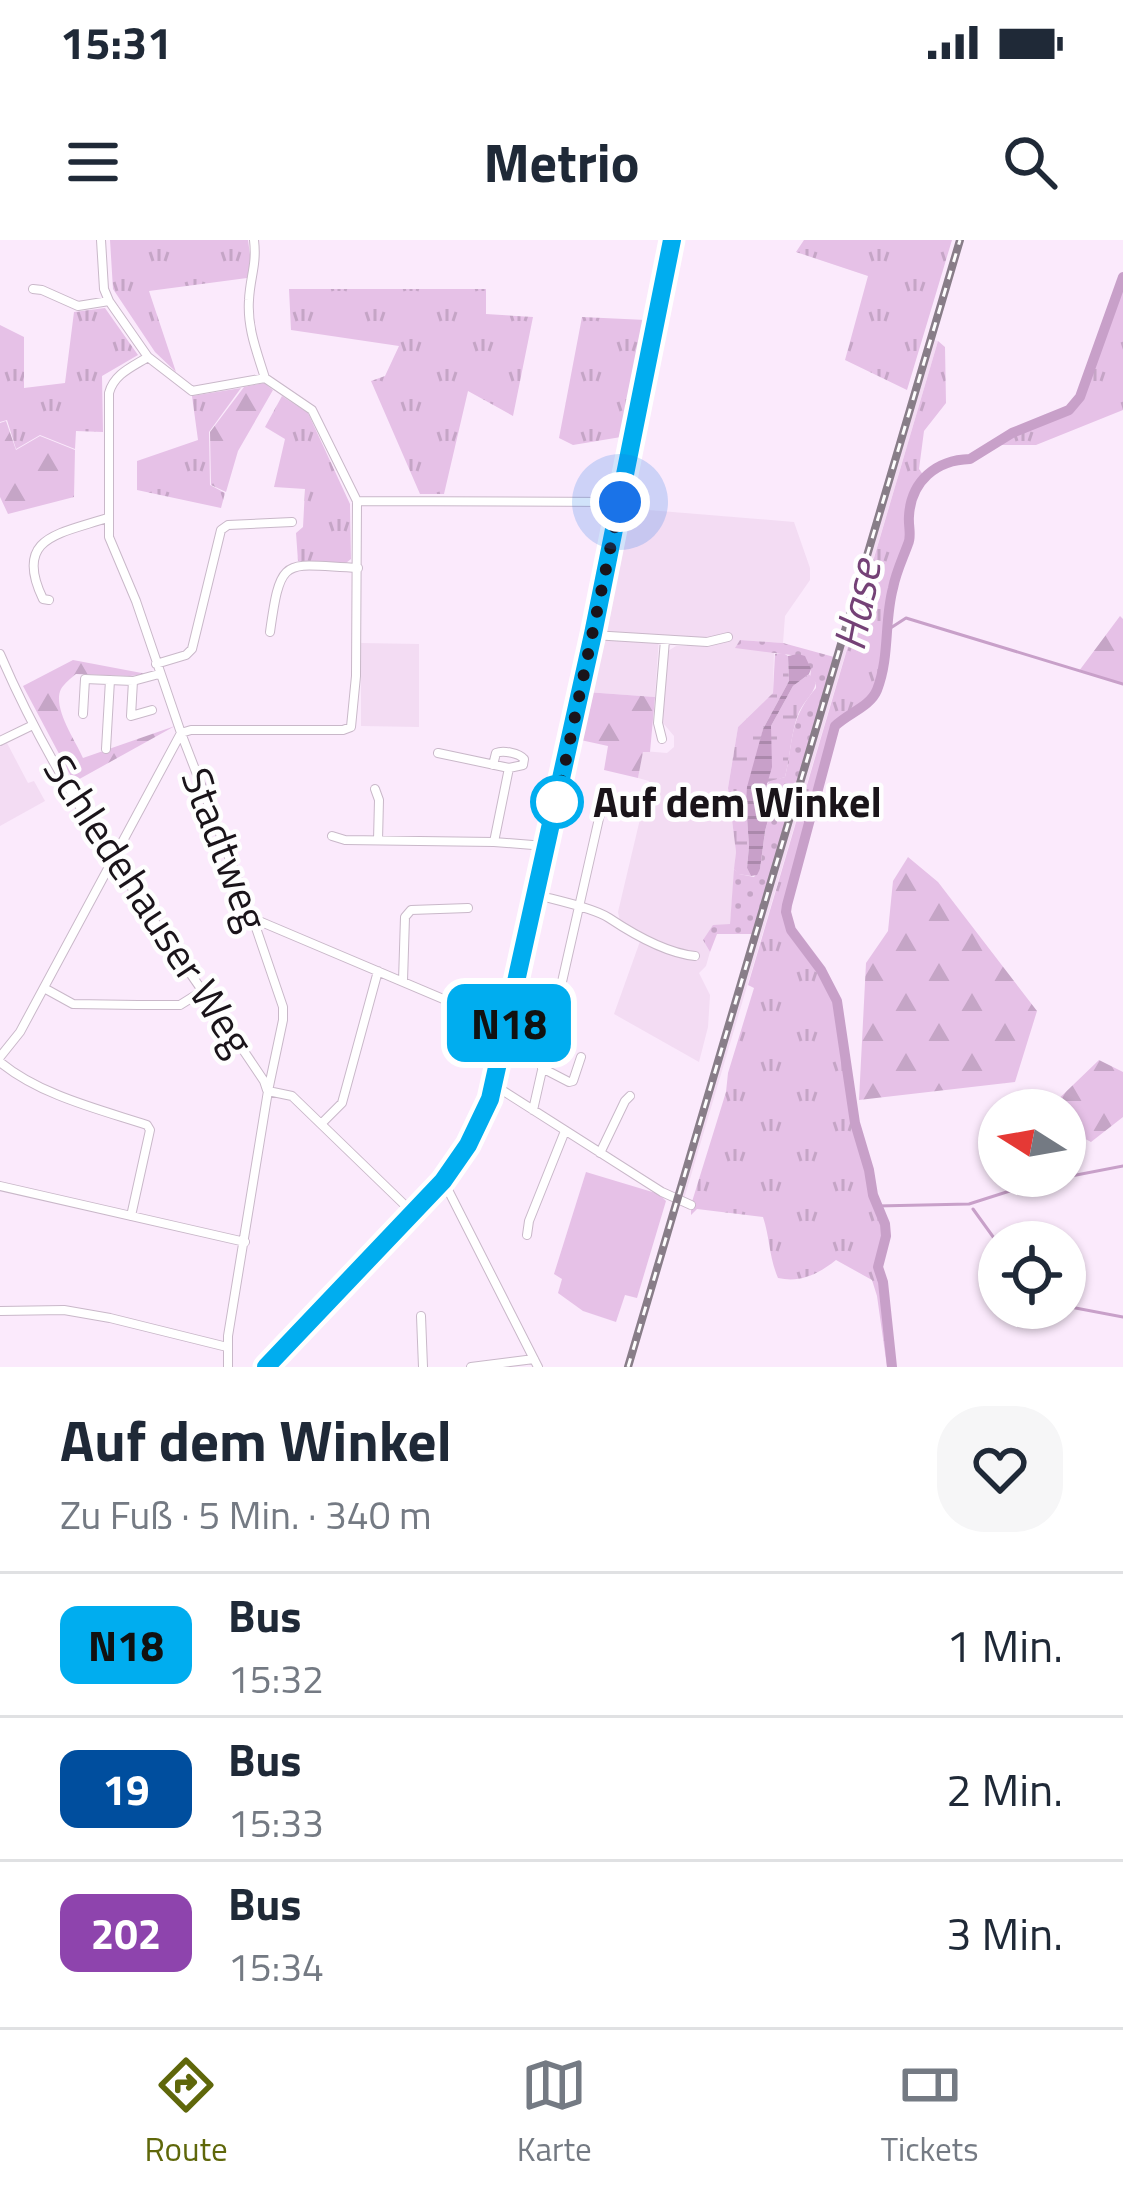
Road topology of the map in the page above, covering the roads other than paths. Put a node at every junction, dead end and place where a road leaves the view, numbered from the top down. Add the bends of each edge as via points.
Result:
1 (101, 240) edge
2 (254, 240) edge
3 (672, 240) edge
4 (33, 289) dead end
5 (109, 301) junction
6 (148, 358) junction
7 (266, 378) junction
8 (357, 501) junction
9 (620, 502) junction
10 (107, 518) junction
11 (292, 523) dead end
12 (358, 568) junction
13 (50, 599) dead end
14 (269, 632) dead end
15 (593, 634) junction
16 (728, 637) dead end
17 (665, 640) junction
18 (0, 654) edge
19 (158, 669) junction
20 (110, 680) junction
21 (133, 681) junction
22 (152, 710) dead end
23 (83, 714) dead end
24 (33, 725) junction
25 (181, 733) junction
26 (662, 739) dead end
27 (0, 741) edge
28 (106, 749) dead end
29 (438, 753) dead end
30 (494, 765) junction
31 (509, 769) junction
32 (375, 789) dead end
33 (608, 798) dead end
34 (332, 836) dead end
35 (378, 840) junction
36 (494, 842) junction
37 (547, 846) junction
38 (113, 860) junction
39 (537, 895) junction
40 (579, 907) junction
41 (468, 908) dead end
42 (254, 922) junction
43 (695, 956) dead end
44 (378, 971) junction
45 (404, 981) junction
46 (44, 988) junction
47 (204, 990) junction
48 (508, 1026) junction
49 (580, 1058) dead end
50 (0, 1059) edge
51 (542, 1068) junction
52 (494, 1085) junction
53 (268, 1091) junction
54 (630, 1096) dead end
55 (532, 1110) junction
56 (321, 1124) junction
57 (565, 1131) junction
58 (600, 1153) junction
59 (443, 1181) junction
60 (0, 1186) edge
61 (691, 1205) dead end
62 (413, 1213) junction
63 (131, 1216) junction
64 (527, 1235) dead end
65 (245, 1242) junction
66 (0, 1311) edge
67 (422, 1316) dead end
68 (227, 1346) junction
69 (536, 1363) edge
70 (228, 1367) edge
71 (266, 1367) edge
72 (423, 1367) edge
73 (471, 1367) edge

1 - 5 street
2 - 7 street via 249,328
3 - 9 main road
4 - 5 street via 78,306
5 - 6 street
6 - 7 street via 192,391
6 - 10 street, Stadtweg via 112,382 109,393
7 - 8 street via 312,410
8 - 9 street
8 - 12 street
9 - 15 main road
10 - 13 street via 36,550 34,580
10 - 19 street, Stadtweg
11 - 19 street via 221,530 192,649
12 - 14 street via 284,572
12 - 25 street via 351,727
15 - 17 street
15 - 37 main road
16 - 17 street
17 - 26 street
18 - 24 street, Schledehauser Weg
19 - 21 street
19 - 25 street, Stadtweg
20 - 21 street
20 - 23 street via 86,679
20 - 28 street
21 - 22 street via 131,716
24 - 27 street
24 - 38 street, Schledehauser Weg
25 - 38 street
25 - 42 street, Stadtweg
29 - 30 street
30 - 31 street
30 - 31 street via 500,751 524,759
31 - 36 street
32 - 35 street
33 - 40 street
34 - 35 street
35 - 36 street
36 - 37 street
37 - 39 main road
38 - 46 street
38 - 47 street, Schledehauser Weg
39 - 40 street
39 - 48 main road
40 - 43 street
40 - 51 street
41 - 45 street via 411,910
42 - 44 street
42 - 53 street, Stadtweg via 283,1007
44 - 45 street
44 - 56 street via 342,1103
45 - 48 street
46 - 47 street via 73,1004 138,1005 180,1005
46 - 50 street
47 - 53 street, Schledehauser Weg
48 - 52 main road
49 - 51 street via 573,1081
50 - 63 street via 50,1091 147,1125
51 - 55 street
52 - 55 street
52 - 59 main road
53 - 56 street via 292,1096
53 - 65 street, Stadtweg
54 - 58 street
55 - 57 street
56 - 62 street
57 - 58 street
57 - 64 street
58 - 61 street
59 - 62 main road
59 - 69 street
60 - 63 street
62 - 71 main road
63 - 65 street
65 - 68 street, Stadtweg
66 - 68 street via 64,1310
67 - 72 street
68 - 70 street, Stadtweg
69 - 73 street

